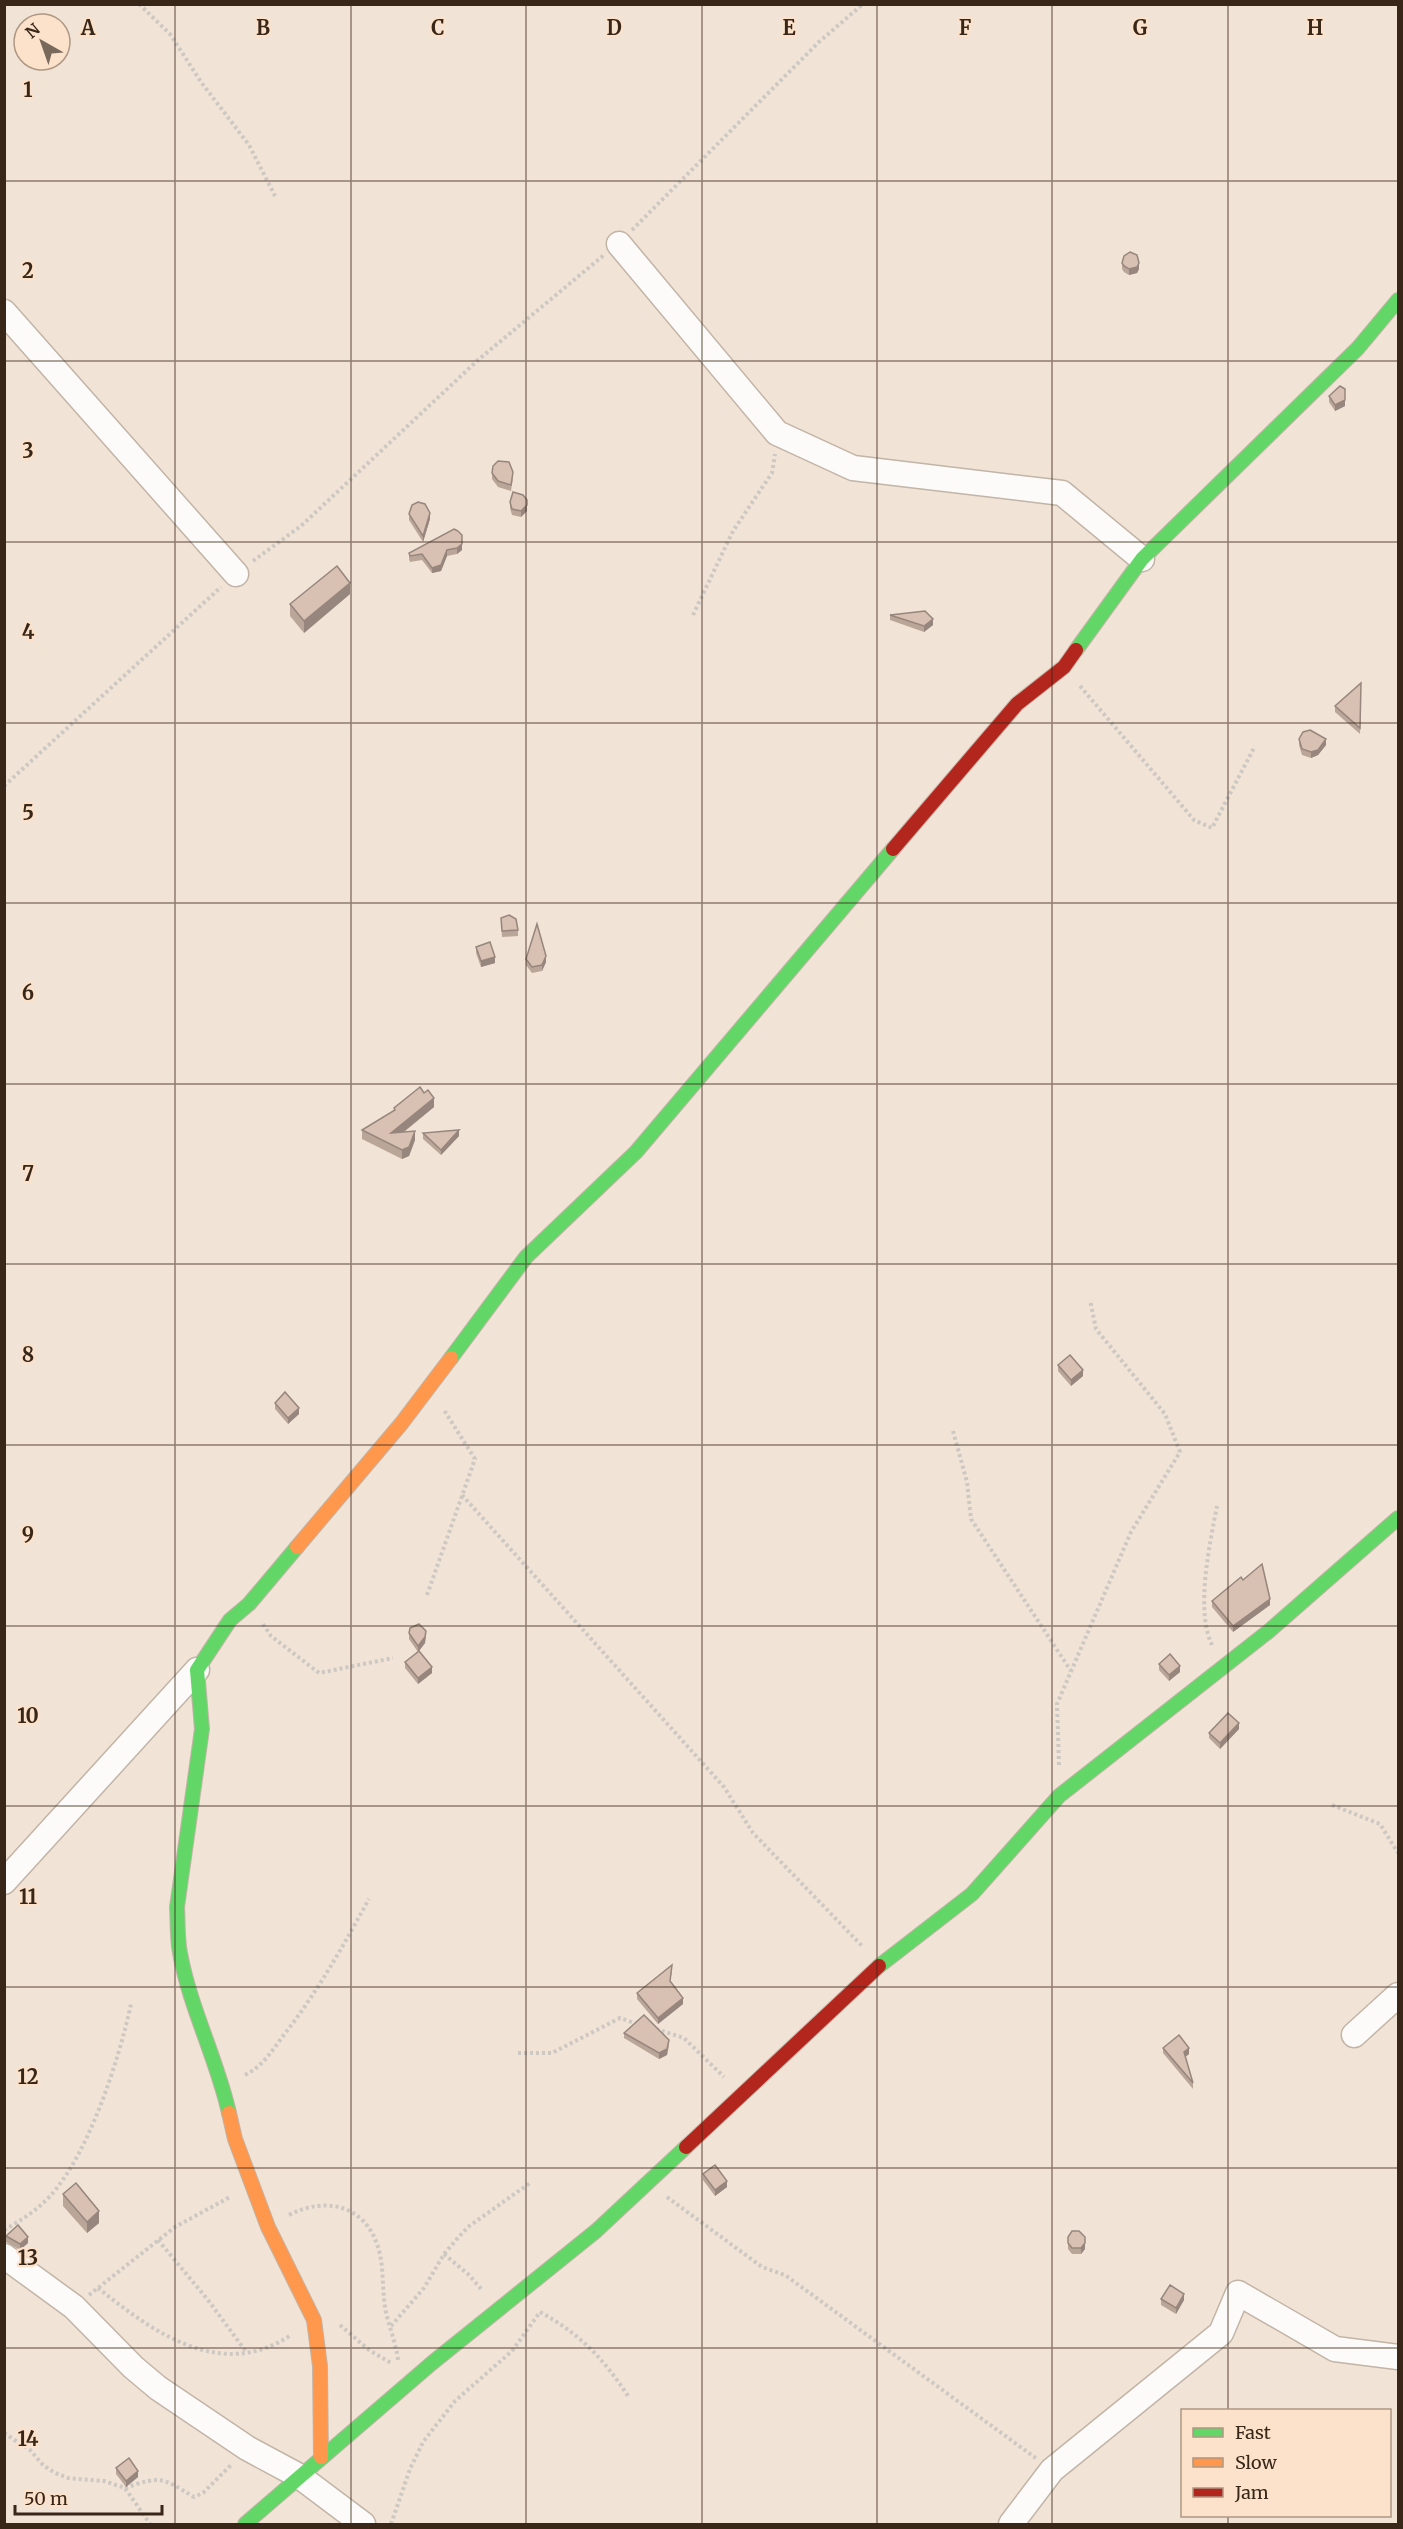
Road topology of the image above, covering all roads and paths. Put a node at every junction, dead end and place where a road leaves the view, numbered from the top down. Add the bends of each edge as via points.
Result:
1 (139, 4) edge
2 (863, 4) edge
3 (275, 196) dead end
4 (619, 244) junction
5 (1398, 300) edge
6 (4, 312) edge
7 (777, 433) junction
8 (1142, 558) junction
9 (236, 574) junction
10 (693, 615) dead end
11 (1064, 667) junction
12 (1256, 746) dead end
13 (4, 786) edge
14 (1090, 1300) dead end
15 (429, 1387) junction
16 (952, 1431) dead end
17 (462, 1494) junction
18 (1217, 1506) dead end
19 (1398, 1518) edge
20 (426, 1595) dead end
21 (249, 1604) junction
22 (393, 1658) dead end
23 (1223, 1667) junction
24 (197, 1670) junction
25 (1071, 1671) junction
26 (1059, 1796) junction
27 (1332, 1805) dead end
28 (1398, 1853) edge
29 (4, 1882) edge
30 (369, 1899) dead end
31 (880, 1965) junction
32 (1398, 1995) edge
33 (131, 2004) dead end
34 (1354, 2035) dead end
35 (518, 2053) dead end
36 (223, 2086) junction
37 (742, 2094) junction
38 (652, 2179) junction
39 (530, 2183) dead end
40 (253, 2191) junction
41 (268, 2227) junction
42 (4, 2230) edge
43 (158, 2240) junction
44 (444, 2254) junction
45 (4, 2256) edge
46 (98, 2288) junction
47 (513, 2297) junction
48 (74, 2307) junction
49 (498, 2308) junction
50 (540, 2312) junction
51 (331, 2317) dead end
52 (314, 2320) junction
53 (390, 2327) junction
54 (248, 2354) junction
55 (1398, 2358) edge
56 (628, 2396) dead end
57 (4, 2433) edge
58 (247, 2448) junction
59 (321, 2457) junction
60 (1052, 2470) junction
61 (299, 2476) junction
62 (125, 2488) junction
63 (150, 2524) edge
64 (245, 2524) edge
65 (363, 2524) edge
66 (391, 2524) edge
67 (1011, 2524) edge

1 - 3 path via 170,34 249,145
2 - 4 path via 819,42
4 - 7 street
4 - 9 path via 478,360 301,526
5 - 8 street via 1358,348
6 - 9 street
7 - 8 street via 853,468 1062,493
7 - 10 path via 772,473 734,531
8 - 11 street
9 - 13 path
11 - 12 path via 1194,820 1212,828
11 - 15 street via 1017,704 636,1152 526,1257
14 - 25 path via 1096,1329 1165,1414 1180,1452 1131,1532
15 - 17 path via 475,1458
15 - 21 street
16 - 25 path via 968,1482 970,1519
17 - 20 path
17 - 31 path via 724,1787 753,1833
18 - 23 path via 1205,1565 1206,1633
19 - 23 street
21 - 22 path via 271,1636 319,1673
21 - 24 street via 230,1620
23 - 26 street
24 - 29 street
24 - 36 street via 202,1729 177,1907 178,1934 180,1954
25 - 26 path via 1057,1704
26 - 31 street via 972,1894
27 - 28 path via 1380,1824
30 - 36 path via 308,2004 269,2055 250,2073
31 - 37 street
32 - 34 street
33 - 42 path via 123,2043 95,2119 64,2178 44,2203
35 - 37 path via 552,2054 620,2018 684,2038
36 - 40 street via 235,2139
37 - 38 street
38 - 47 street via 596,2231
38 - 60 path via 667,2198 762,2267 785,2275
39 - 44 path via 468,2228
40 - 41 street
40 - 43 path via 224,2199
41 - 52 street
41 - 53 path via 322,2204 339,2205 362,2219 379,2249
43 - 46 path
43 - 54 path
44 - 49 path
44 - 53 path via 424,2288
45 - 48 street
46 - 48 path
46 - 54 path via 143,2323 178,2342 209,2353
47 - 49 street
47 - 50 path
48 - 58 street via 158,2388
49 - 59 street
50 - 56 path via 584,2341 608,2365
50 - 66 path via 512,2351 455,2401 423,2442
51 - 53 path via 369,2350 398,2367
52 - 54 path via 281,2342
52 - 59 street via 320,2366
55 - 60 street via 1335,2349 1238,2293 1221,2333
57 - 62 path via 55,2473
58 - 61 street
58 - 62 path via 198,2496 156,2479
59 - 61 street
60 - 67 street
61 - 64 street
61 - 65 street
62 - 63 path

